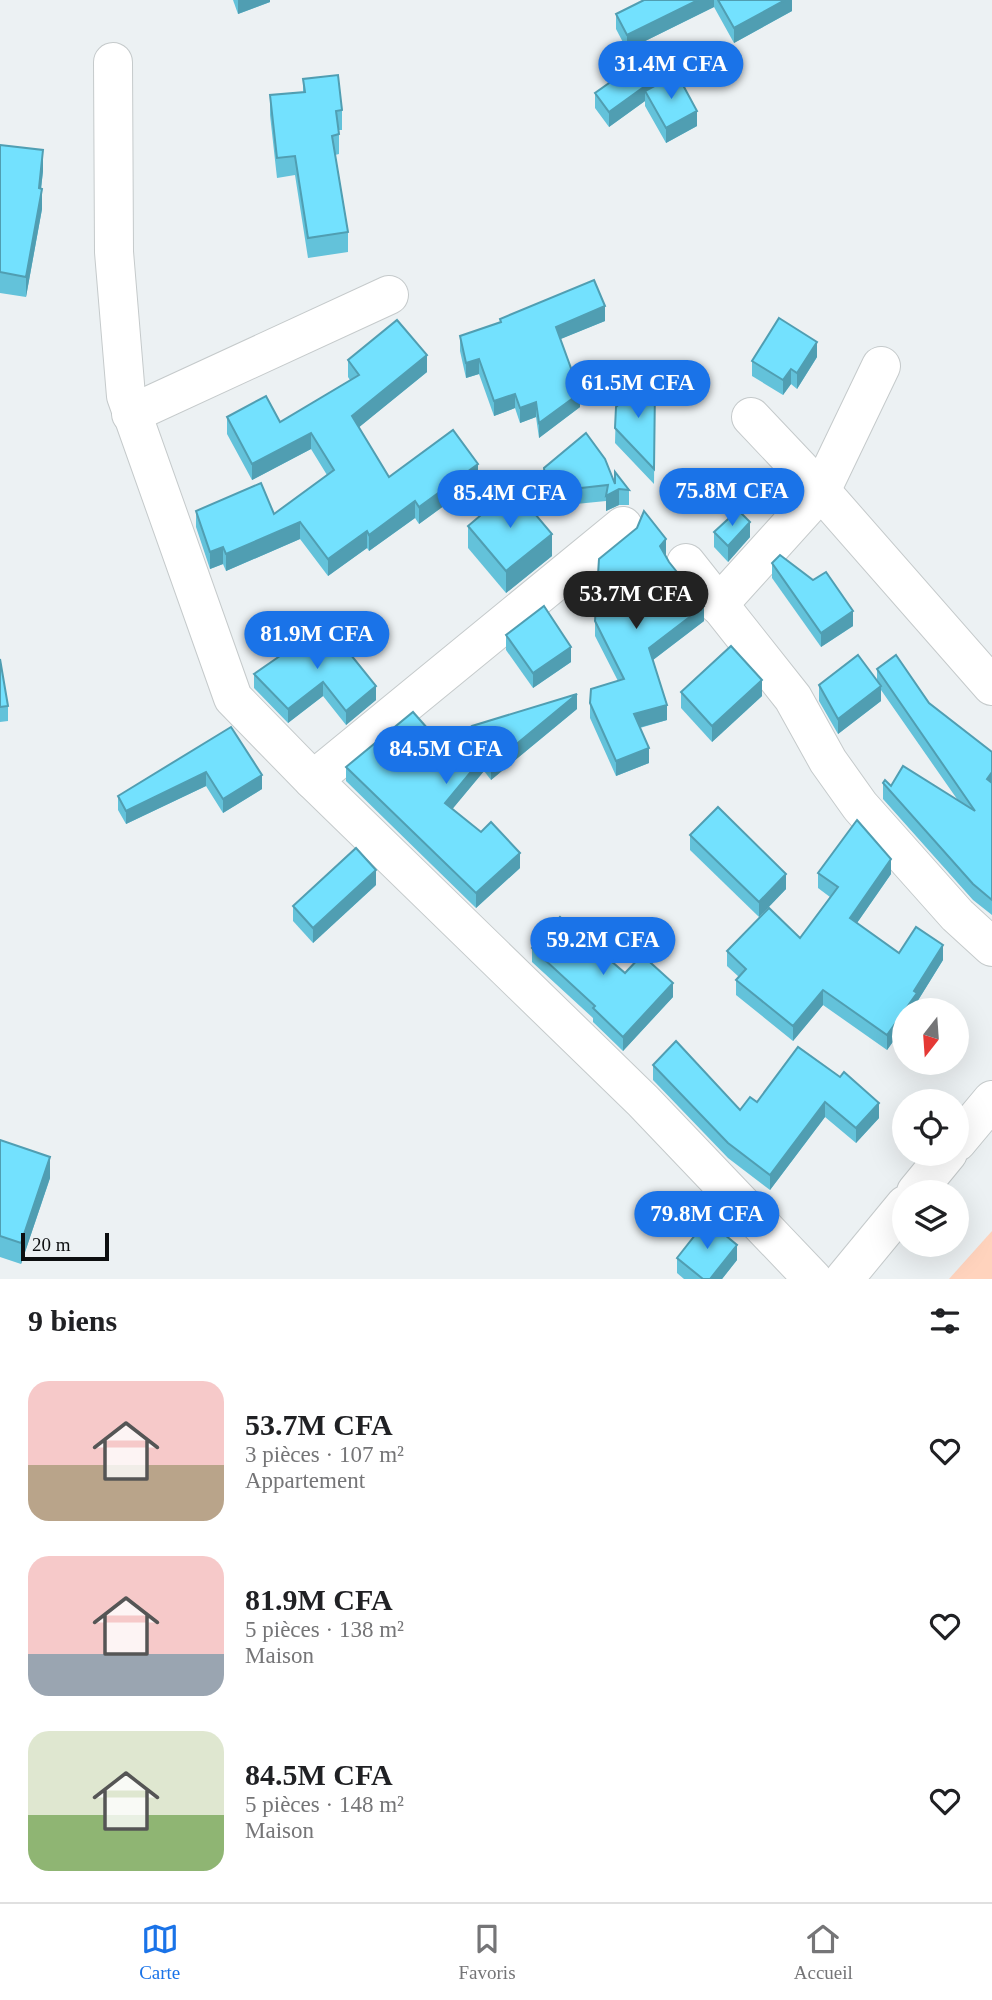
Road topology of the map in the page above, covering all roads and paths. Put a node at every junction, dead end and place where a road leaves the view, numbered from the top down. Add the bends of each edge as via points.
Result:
1 (113, 62) dead end
2 (389, 295) dead end
3 (881, 366) dead end
4 (131, 414) junction
5 (751, 417) dead end
6 (821, 491) junction
7 (623, 526) dead end
8 (686, 563) dead end
9 (718, 605) junction
10 (992, 686) edge
11 (313, 780) junction
12 (992, 947) edge
13 (992, 1100) edge
14 (969, 1128) edge
15 (937, 1166) edge
16 (926, 1180) edge
17 (892, 1221) edge
18 (813, 1279) edge
19 (844, 1279) edge

1 - 4 street via 114,252
2 - 4 street
3 - 6 street
4 - 11 street via 233,698
5 - 6 street
6 - 9 street
6 - 10 street
7 - 11 street
8 - 9 street
9 - 12 street via 793,698 860,806 957,915
11 - 18 street via 643,1101
13 - 14 street
15 - 16 street
17 - 19 street

